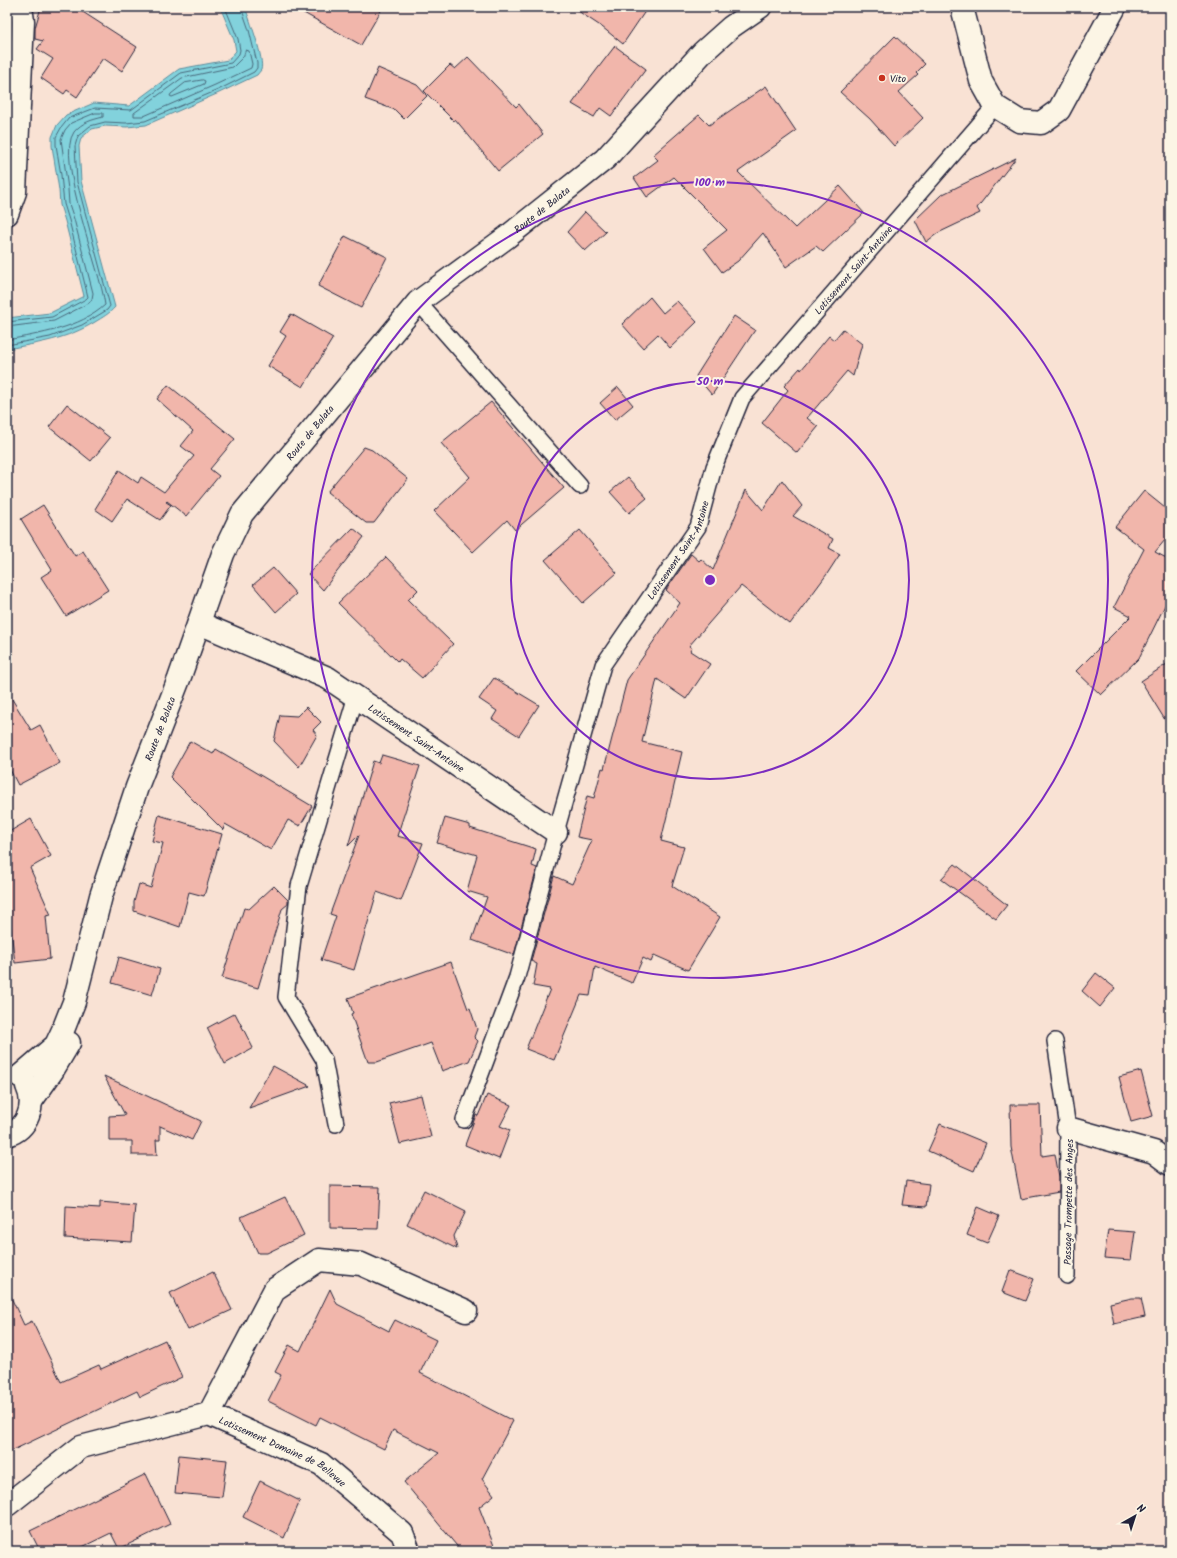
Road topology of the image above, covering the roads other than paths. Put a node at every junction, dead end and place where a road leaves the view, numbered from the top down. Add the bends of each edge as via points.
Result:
1 (21, 7) edge
2 (760, 7) edge
3 (962, 7) edge
4 (1115, 7) edge
5 (995, 106) junction
6 (7, 214) edge
7 (418, 302) junction
8 (580, 486) dead end
9 (199, 623) junction
10 (356, 696) junction
11 (556, 832) junction
12 (74, 1002) junction
13 (1055, 1041) dead end
14 (14, 1073) edge
15 (32, 1100) junction
16 (464, 1120) dead end
17 (336, 1124) dead end
18 (1068, 1128) junction
19 (7, 1135) edge
20 (1170, 1164) edge
21 (1067, 1276) dead end
22 (466, 1311) dead end
23 (209, 1414) junction
24 (7, 1506) edge
25 (409, 1551) edge

1 - 6 street via 23,21 15,192
2 - 7 street, Route de Balata via 731,27 703,52 605,159 507,237
3 - 5 street via 981,81
4 - 5 street via 1059,110 1041,123 1019,121
5 - 11 lane, Lotissement Saint-Antoine via 742,398 714,467 698,527 603,665
7 - 8 lane
7 - 9 street, Route de Balata via 242,514 223,554
9 - 10 street, Lotissement Saint-Antoine via 328,678
9 - 12 street, Route de Balata via 137,787 101,896
10 - 11 street, Lotissement Saint-Antoine
10 - 17 lane, Lotissement Saint-Antoine via 299,886 286,997 324,1060
11 - 16 lane via 517,976
12 - 14 street, Route de Balata via 56,1046 49,1053
12 - 15 street, Route de Balata via 70,1042
13 - 18 lane, Passage Trompette des Anges
14 - 15 street, Route de Balata via 26,1083
15 - 19 street, Route de Balata via 27,1120 20,1128
18 - 20 street, Passage Trompette des Anges via 1154,1152
18 - 21 lane, Passage Trompette des Anges
22 - 23 street via 361,1264 319,1260 275,1289
23 - 24 street, Lotissement Domaine de Bellevue via 81,1447
23 - 25 street, Lotissement Domaine de Bellevue via 321,1464 402,1533

